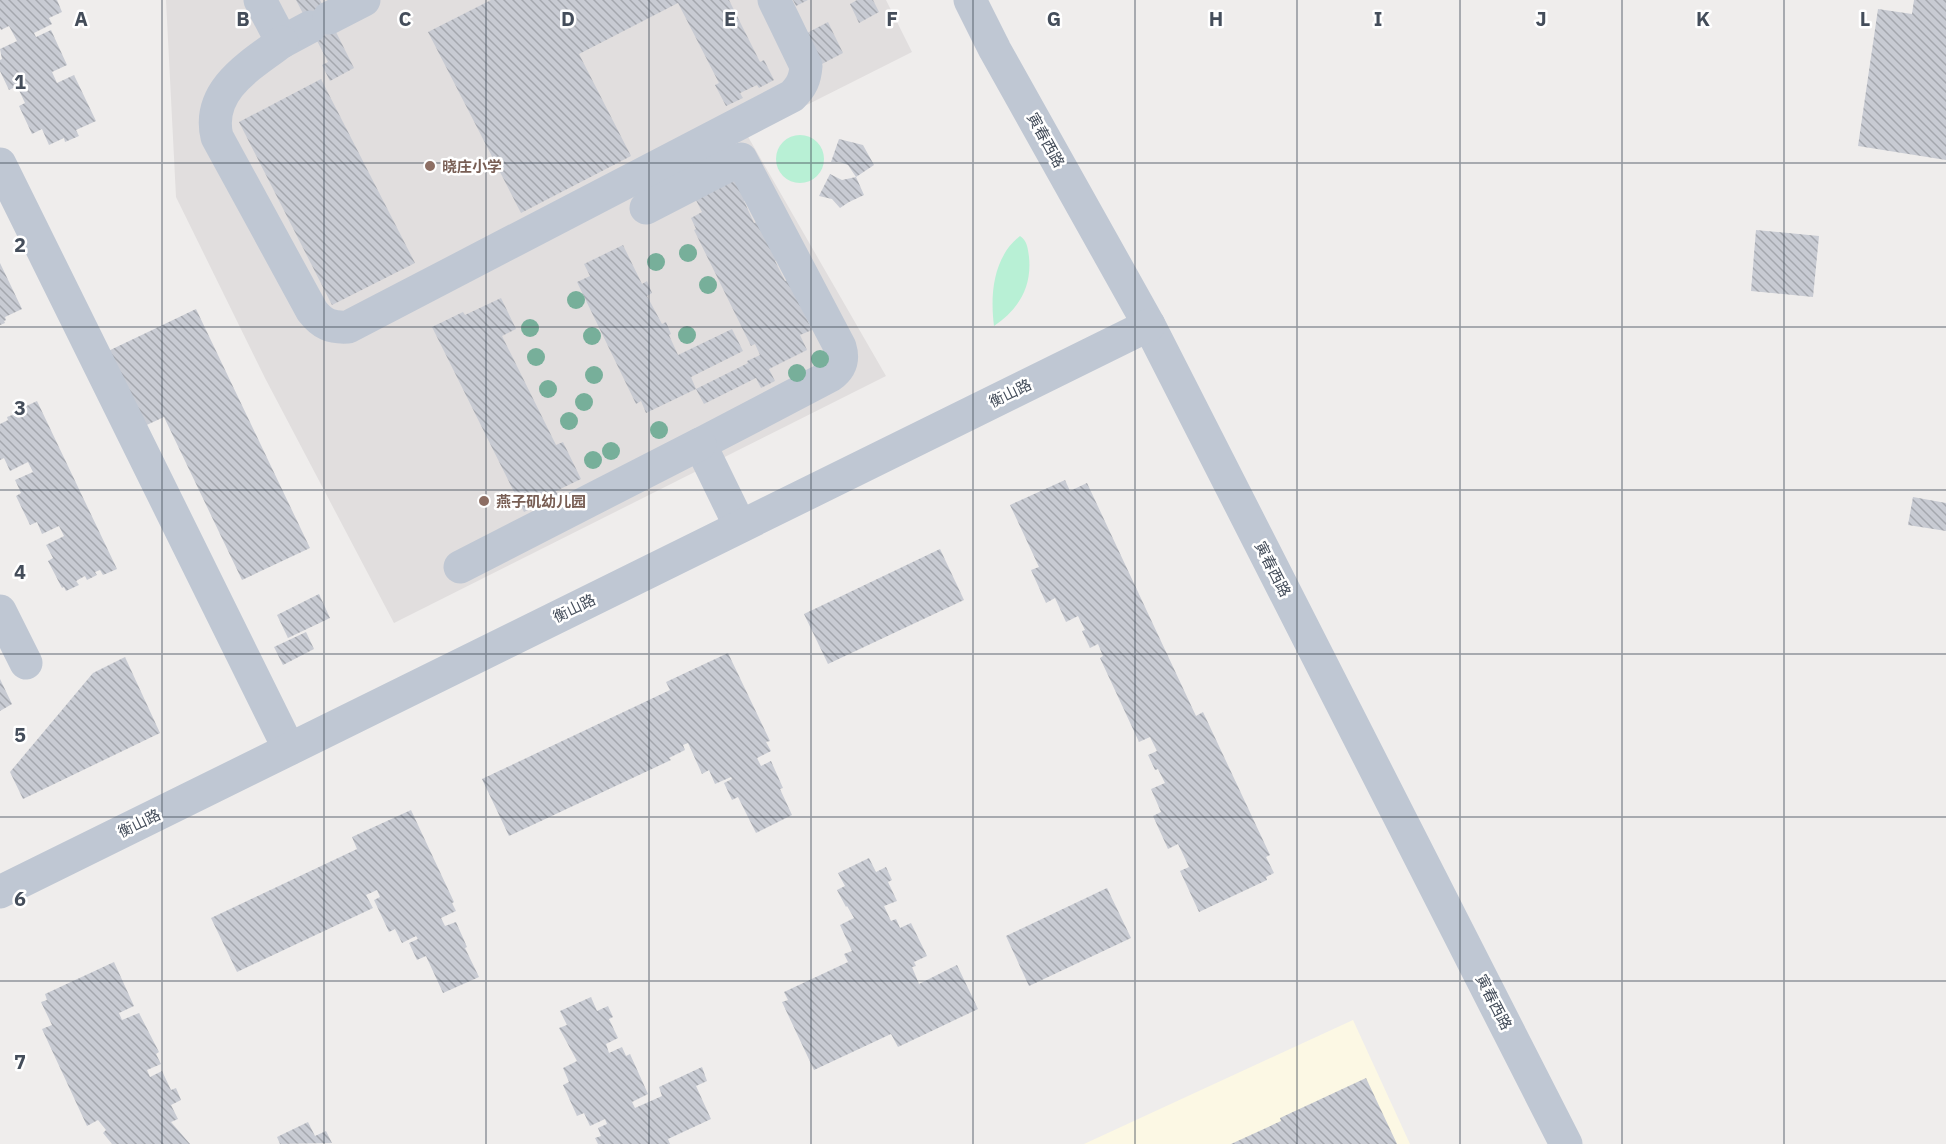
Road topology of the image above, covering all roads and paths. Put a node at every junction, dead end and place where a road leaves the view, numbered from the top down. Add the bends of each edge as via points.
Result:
1 (260, 0) edge
2 (364, 0) edge
3 (774, 0) edge
4 (970, 0) edge
5 (307, 29) junction
6 (0, 164) edge
7 (646, 208) dead end
8 (1149, 325) junction
9 (700, 444) junction
10 (741, 526) junction
11 (460, 567) dead end
12 (0, 611) edge
13 (26, 663) dead end
14 (289, 749) junction
15 (0, 892) edge
16 (1566, 1144) edge

1 - 5 street
2 - 5 street
3 - 5 street via 806,66 805,77 792,96 348,327 339,328 319,321 312,311 217,137 214,124 215,111 225,92 258,60
4 - 8 street, 寅春西路
6 - 14 street
7 - 9 street via 741,159 842,355 837,371 830,376
8 - 10 street, 衡山路
8 - 16 street, 寅春西路
9 - 10 street
9 - 11 street
10 - 14 street, 衡山路
12 - 13 street
14 - 15 street, 衡山路

